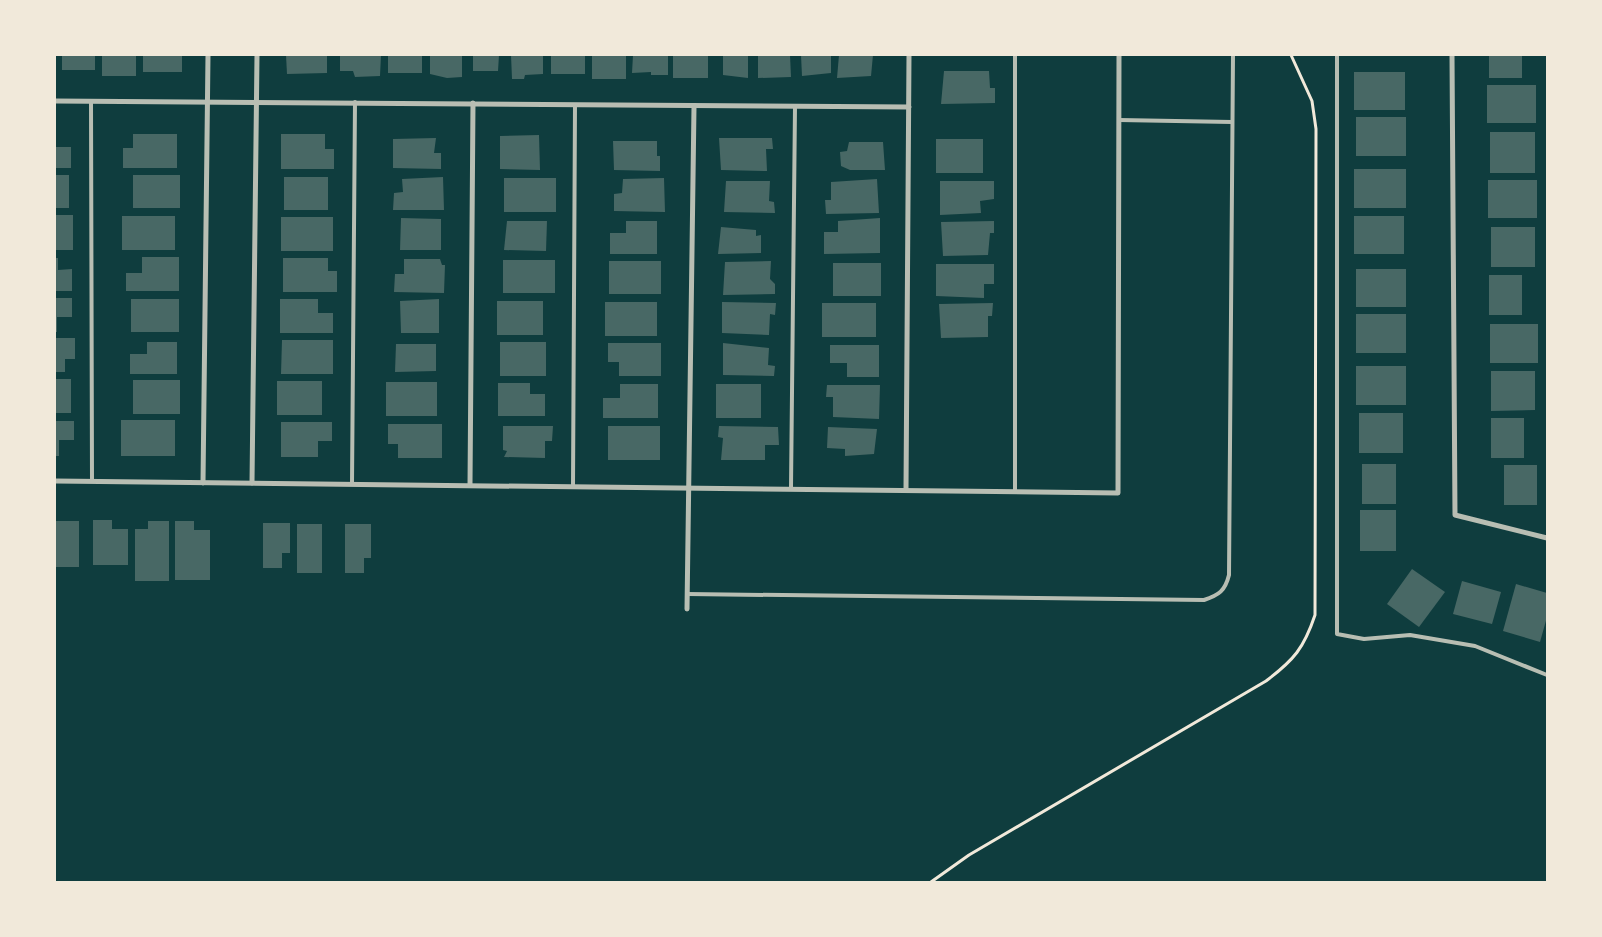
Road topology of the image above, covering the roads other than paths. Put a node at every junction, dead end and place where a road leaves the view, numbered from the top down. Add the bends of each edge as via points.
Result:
1 (208, 55) edge
2 (257, 55) edge
3 (909, 55) edge
4 (1014, 55) edge
5 (1119, 55) edge
6 (1232, 55) edge
7 (1337, 55) edge
8 (1452, 55) edge
9 (55, 101) edge
10 (91, 101) junction
11 (207, 101) junction
12 (257, 102) junction
13 (355, 102) junction
14 (472, 103) junction
15 (574, 105) junction
16 (694, 107) junction
17 (795, 107) junction
18 (909, 107) junction
19 (1119, 120) junction
20 (1232, 122) junction
21 (55, 481) edge
22 (92, 481) junction
23 (204, 483) junction
24 (252, 483) junction
25 (352, 484) junction
26 (470, 486) junction
27 (573, 486) junction
28 (688, 488) junction
29 (791, 488) junction
30 (906, 489) junction
31 (1015, 491) junction
32 (1547, 538) edge
33 (687, 594) junction
34 (687, 610) dead end
35 (1547, 675) edge

1 - 11 street
2 - 12 street
3 - 18 street
4 - 31 lane
5 - 19 street
6 - 20 lane
7 - 35 lane via 1337,634 1364,639 1410,635 1475,646
8 - 32 street via 1455,515
9 - 10 street
10 - 11 street
10 - 22 lane
11 - 12 street
11 - 23 street
12 - 13 street
12 - 24 street
13 - 14 street
13 - 25 lane
14 - 15 street
14 - 26 street
15 - 16 street
15 - 27 lane
16 - 17 street
16 - 28 street
17 - 18 street
17 - 29 lane
18 - 30 street
19 - 20 lane
19 - 31 street via 1118,493
20 - 33 lane via 1229,575 1220,595 1194,600
21 - 22 street
22 - 23 street
23 - 24 street
24 - 25 street
25 - 26 street
26 - 27 street
27 - 28 street
28 - 29 street
28 - 33 street
29 - 30 street
30 - 31 street
33 - 34 street

